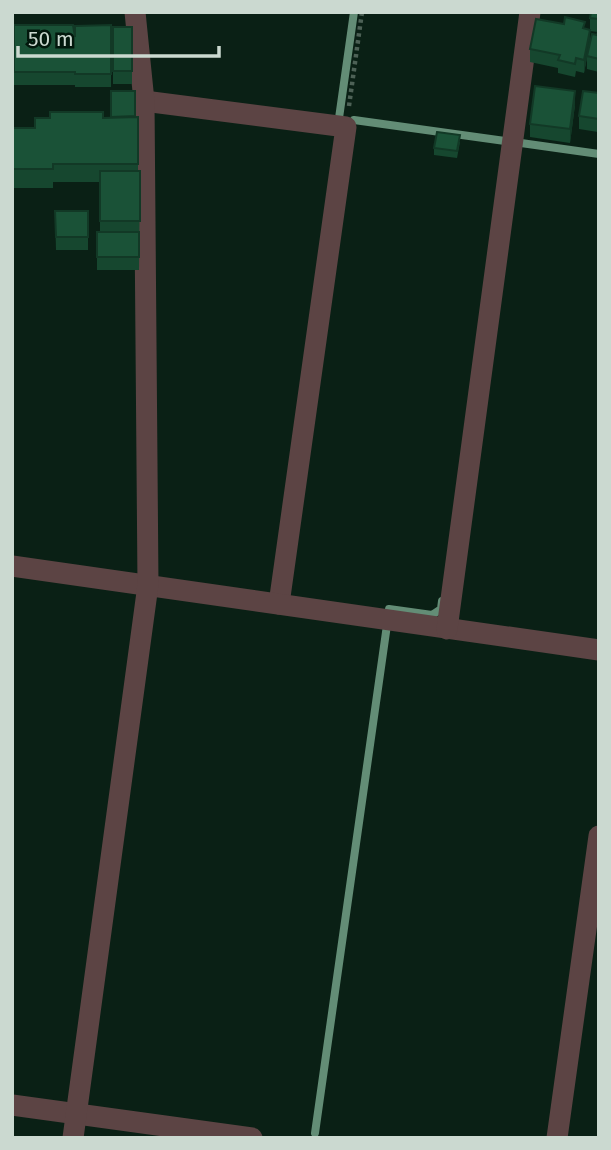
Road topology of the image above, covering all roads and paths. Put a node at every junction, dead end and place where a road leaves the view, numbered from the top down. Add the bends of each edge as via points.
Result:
1 (135, 12) edge
2 (362, 12) edge
3 (530, 12) edge
4 (144, 102) junction
5 (346, 127) junction
6 (12, 566) edge
7 (148, 585) junction
8 (279, 604) junction
9 (447, 629) junction
10 (599, 650) edge
11 (599, 836) edge
12 (12, 1105) edge
13 (76, 1114) junction
14 (73, 1138) edge
15 (252, 1138) edge
16 (557, 1138) edge

1 - 4 street
2 - 5 path
3 - 9 street
4 - 5 street
4 - 7 street
5 - 8 street
6 - 7 street
7 - 8 street
7 - 13 street
8 - 9 street
9 - 10 street
11 - 16 street
12 - 13 street
13 - 14 street
13 - 15 street

